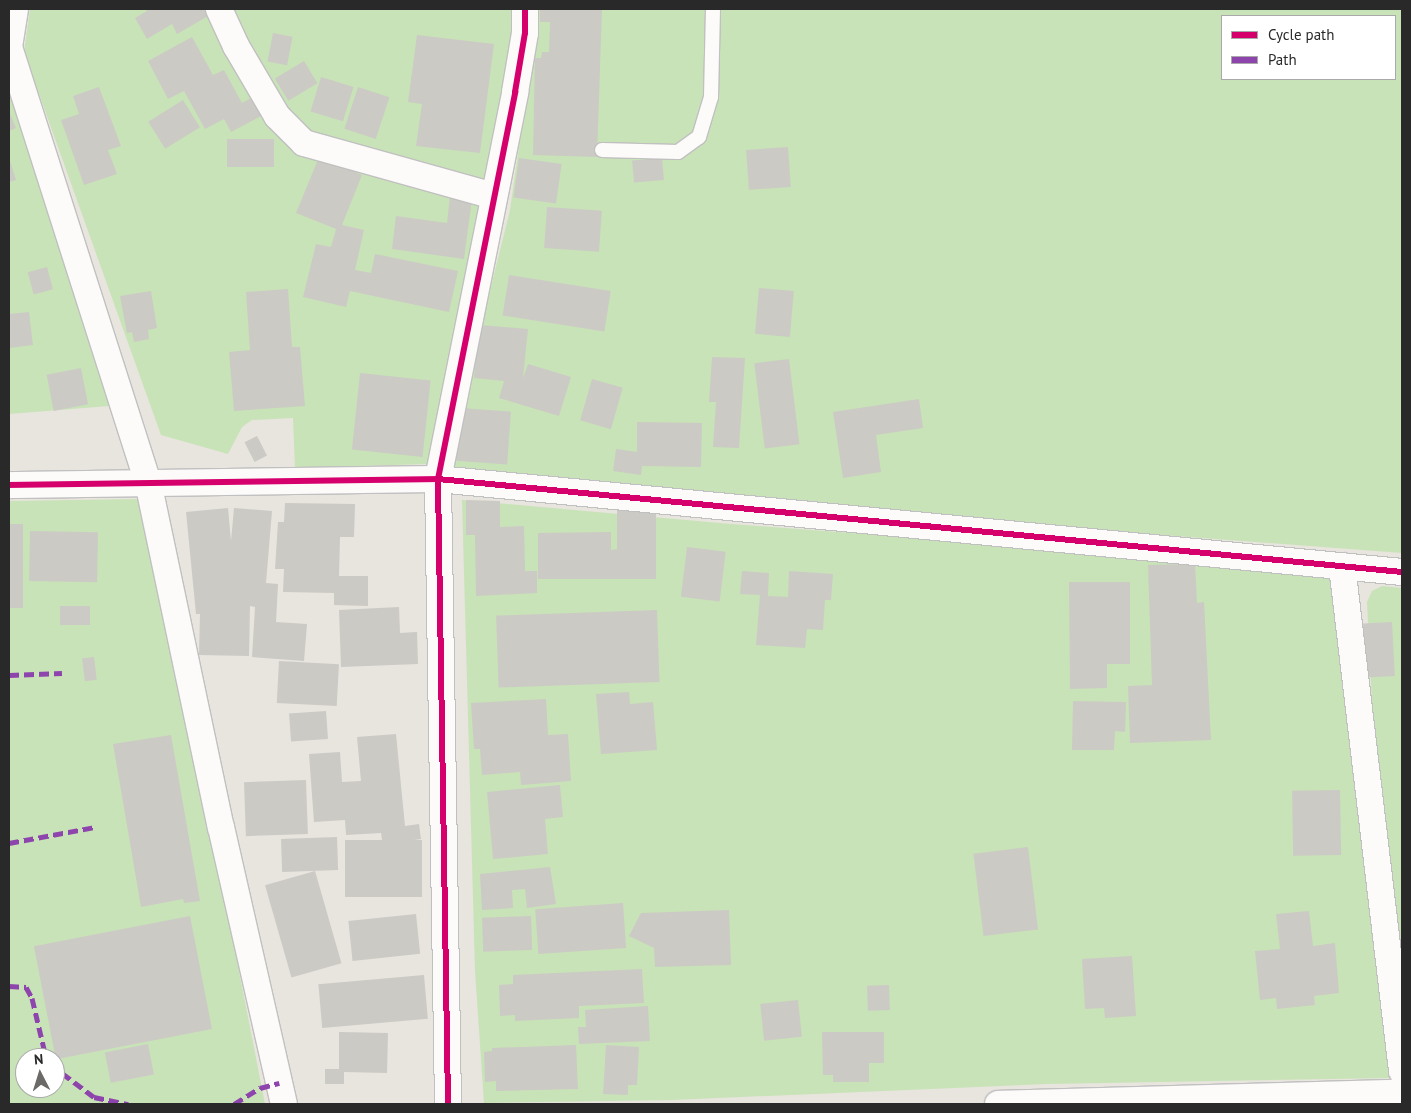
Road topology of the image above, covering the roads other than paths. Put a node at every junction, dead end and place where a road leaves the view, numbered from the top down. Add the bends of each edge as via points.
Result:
1 (15, 9) edge
2 (219, 9) edge
3 (525, 9) edge
4 (713, 9) edge
5 (9, 47) edge
6 (602, 150) dead end
7 (494, 196) junction
8 (438, 479) junction
9 (148, 482) junction
10 (9, 485) edge
11 (1342, 566) junction
12 (1402, 572) edge
13 (1402, 1072) edge
14 (1402, 1094) edge
15 (1241, 1102) edge
16 (284, 1104) edge
17 (448, 1104) edge
18 (998, 1104) edge

1 - 5 street
2 - 7 street via 236,46 277,116 304,143
3 - 7 street via 525,33
4 - 6 lane via 711,97 699,137 678,152
5 - 9 street
7 - 8 street
8 - 9 street
8 - 11 street
8 - 17 street
9 - 10 street
9 - 16 street
11 - 12 street
11 - 13 street
14 - 15 street
15 - 18 street

